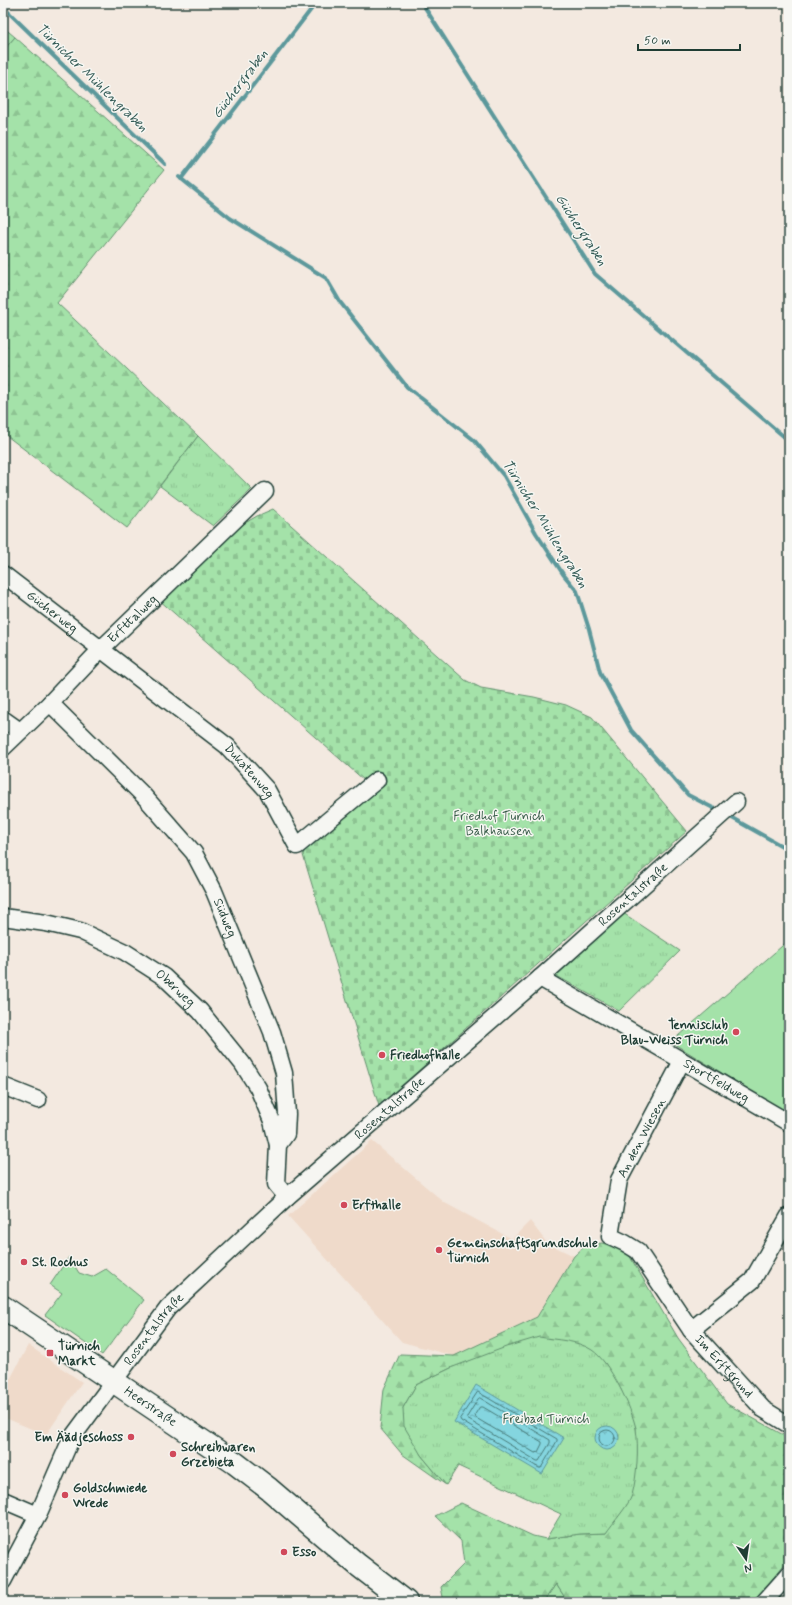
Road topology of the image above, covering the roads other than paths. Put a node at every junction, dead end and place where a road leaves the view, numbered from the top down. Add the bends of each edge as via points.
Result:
1 (265, 491) dead end
2 (3, 574) edge
3 (101, 649) junction
4 (50, 703) junction
5 (3, 719) edge
6 (20, 731) junction
7 (3, 748) edge
8 (377, 780) dead end
9 (736, 802) dead end
10 (3, 917) edge
11 (540, 978) junction
12 (682, 1061) junction
13 (3, 1086) edge
14 (38, 1100) dead end
15 (789, 1123) edge
16 (278, 1145) junction
17 (286, 1197) junction
18 (789, 1216) edge
19 (3, 1307) edge
20 (691, 1330) junction
21 (113, 1381) junction
22 (789, 1425) edge
23 (3, 1500) edge
24 (38, 1515) junction
25 (789, 1574) edge
26 (3, 1581) edge
27 (406, 1602) edge
28 (764, 1602) edge

1 - 3 street, Erfttalweg
2 - 3 street, Gücherweg
3 - 4 street, Erfttalweg
3 - 8 street, Dukatenweg via 227,746 267,790 297,846
4 - 6 street, Erfttalweg
4 - 16 street, Südweg via 143,795 194,853 207,878 269,1025 284,1073 286,1134
5 - 6 street
6 - 7 street, Erfttalweg
9 - 11 street, Rosentalstraße
10 - 16 street, Oberweg via 80,931 125,952 164,977 200,1011 242,1063 258,1088 272,1121
11 - 12 street, Sportfeldweg
11 - 17 street, Rosentalstraße
12 - 15 street, Sportfeldweg
12 - 20 street, An den Wiesen via 619,1180 610,1236 638,1251
13 - 14 street
16 - 17 street, Südweg via 276,1184
17 - 21 street, Rosentalstraße via 168,1308
18 - 20 street, Im Erftgrund via 752,1281
19 - 21 main road, Heerstraße
20 - 22 street, Im Erftgrund via 763,1409
21 - 24 street, Rosentalstraße via 72,1439
21 - 27 main road, Heerstraße via 241,1467
23 - 24 street
24 - 26 street, Rosentalstraße
25 - 28 street

